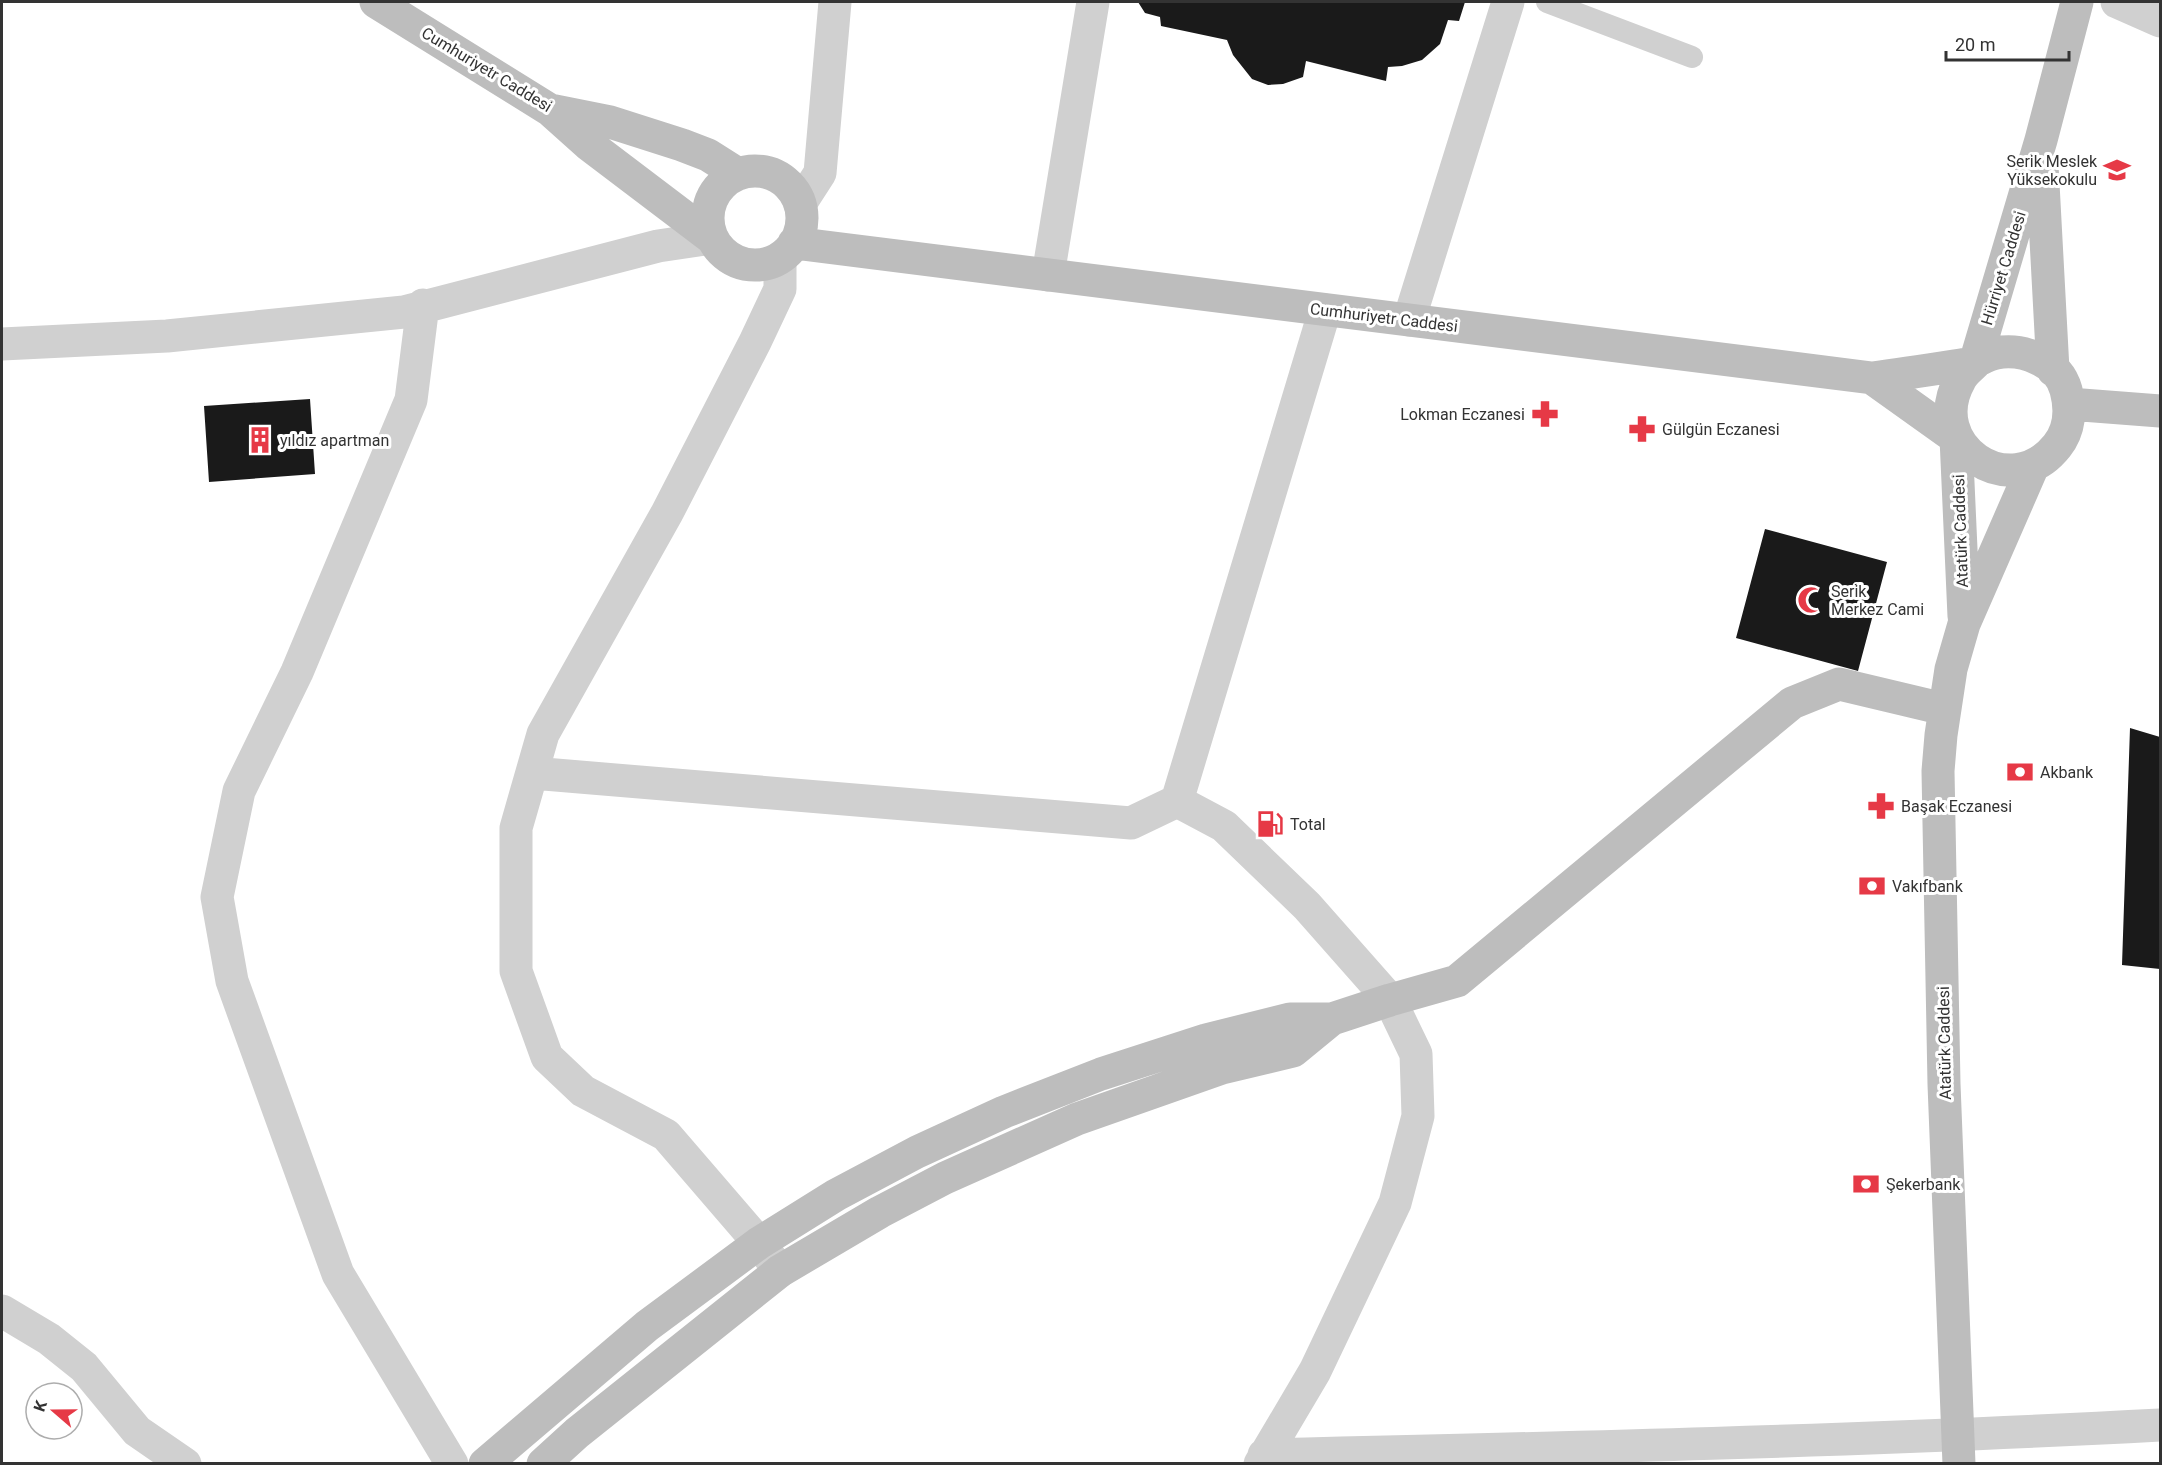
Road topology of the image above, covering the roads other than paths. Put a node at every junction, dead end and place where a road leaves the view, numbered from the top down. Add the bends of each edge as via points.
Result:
1 (376, 2) edge
2 (835, 2) edge
3 (1093, 2) edge
4 (1508, 2) edge
5 (1547, 2) edge
6 (2077, 2) edge
7 (2117, 2) edge
8 (415, 13) edge
9 (2160, 21) edge
10 (1692, 57) dead end
11 (550, 110) junction
12 (2041, 140) junction
13 (738, 174) junction
14 (794, 231) junction
15 (712, 238) junction
16 (1048, 275) junction
17 (423, 305) junction
18 (1325, 310) junction
19 (1409, 320) junction
20 (2, 344) edge
21 (1975, 363) junction
22 (2053, 370) junction
23 (1872, 378) junction
24 (2069, 404) junction
25 (2160, 411) edge
26 (1956, 438) junction
27 (2033, 466) junction
28 (1964, 624) junction
29 (1944, 709) junction
30 (532, 773) junction
31 (1177, 801) junction
32 (1390, 1000) junction
33 (1332, 1019) junction
34 (759, 1243) junction
35 (780, 1271) junction
36 (2, 1311) edge
37 (2160, 1425) edge
38 (1958, 1450) edge
39 (1585, 1456) edge
40 (1262, 1459) edge
41 (185, 1464) edge
42 (452, 1464) edge
43 (484, 1464) edge
44 (543, 1464) edge

1 - 8 main road, Cumhuriyetr Caddesi
2 - 14 street via 820,173
3 - 16 street
4 - 19 street
5 - 10 lane
6 - 12 main road, Hürriyet Caddesi
7 - 9 street
8 - 11 main road, Cumhuriyetr Caddesi
11 - 13 main road, Cumhuriyetr Caddesi via 610,122 682,145 708,155
11 - 15 main road via 588,144
12 - 21 main road, Hürriyet Caddesi
12 - 22 main road, Hürriyet Caddesi
13 - 14 main road via 769,173 793,190
13 - 15 main road via 725,182 712,200 707,223
14 - 15 main road via 764,264 757,265 734,261 721,252
14 - 16 main road, Cumhuriyetr Caddesi via 846,249
14 - 30 street via 780,289 755,342 667,513 543,734
15 - 17 street via 658,246
16 - 18 main road, Cumhuriyetr Caddesi
17 - 20 street via 404,312 167,336
17 - 42 street via 411,400 297,672 239,791 217,897 232,981 338,1274
18 - 19 main road, Cumhuriyetr Caddesi
18 - 31 street
19 - 23 main road, Cumhuriyetr Caddesi
21 - 22 main road via 1994,353 2016,351 2036,357
21 - 23 main road, Cumhuriyetr Caddesi
21 - 26 main road via 1960,378 1952,397 1951,419
22 - 24 main road via 2064,385
23 - 26 main road
24 - 25 main road
24 - 27 main road via 2062,441 2050,456
26 - 27 main road via 1972,457 1991,468 2014,471
26 - 28 main road, Atatürk Caddesi
27 - 28 main road, Atatürk Caddesi
28 - 29 main road, Atatürk Caddesi
29 - 32 main road via 1839,684 1792,703 1457,981
29 - 38 main road, Atatürk Caddesi via 1939,783 1944,1084
30 - 31 street via 1131,823
30 - 34 street via 516,828 516,971 547,1057 583,1091 666,1135
31 - 32 street via 1224,826 1307,906
32 - 33 main road
32 - 40 street via 1416,1054 1418,1116 1395,1203 1315,1371
33 - 34 main road via 1290,1019 1206,1040 1101,1074 917,1152 836,1195
33 - 35 main road via 1293,1051 1221,1068 1010,1147 880,1212
34 - 35 street
34 - 43 main road via 647,1326
35 - 44 main road
36 - 41 street via 49,1339 84,1367 137,1431
37 - 38 street
38 - 39 street
39 - 40 street

